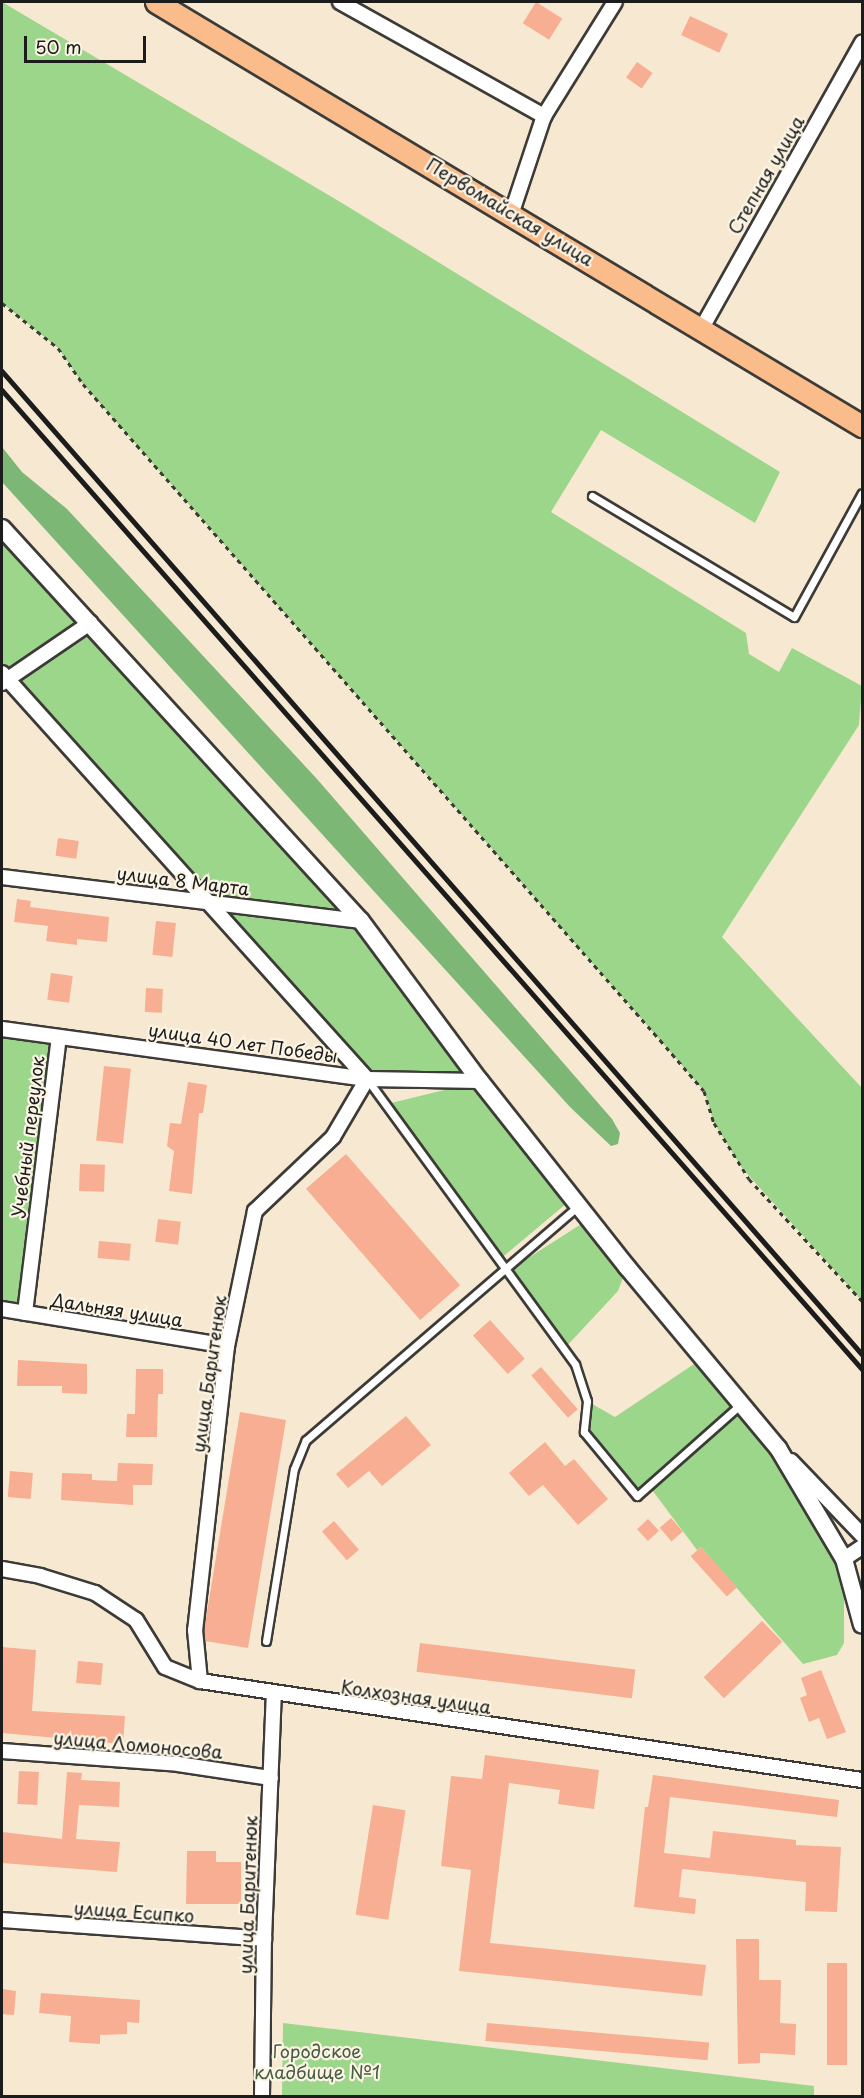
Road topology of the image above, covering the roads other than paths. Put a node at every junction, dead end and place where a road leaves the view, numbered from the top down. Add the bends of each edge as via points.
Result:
1 (156, 2) edge
2 (340, 2) edge
3 (615, 2) edge
4 (862, 43) edge
5 (544, 116) junction
6 (512, 212) junction
7 (703, 327) junction
8 (862, 426) edge
9 (862, 493) edge
10 (592, 496) dead end
11 (2, 528) edge
12 (90, 623) junction
13 (3, 678) edge
14 (2, 877) edge
15 (206, 902) junction
16 (361, 921) junction
17 (2, 1029) edge
18 (59, 1037) junction
19 (367, 1079) junction
20 (480, 1081) junction
21 (579, 1206) junction
22 (504, 1266) junction
23 (2, 1309) edge
24 (25, 1313) junction
25 (227, 1346) junction
26 (741, 1403) junction
27 (778, 1448) junction
28 (862, 1535) edge
29 (862, 1547) edge
30 (844, 1558) junction
31 (2, 1569) edge
32 (862, 1625) edge
33 (266, 1641) dead end
34 (200, 1681) junction
35 (274, 1695) junction
36 (2, 1751) edge
37 (271, 1778) junction
38 (862, 1780) edge
39 (2, 1920) edge
40 (264, 1939) junction
41 (262, 2097) edge

1 - 6 main road, Первомайская улица
2 - 5 street
3 - 5 street
4 - 7 street, Степная улица
5 - 6 street
6 - 7 main road, Первомайская улица
7 - 8 main road, Первомайская улица
9 - 10 lane via 794,617
11 - 12 street
12 - 13 street
12 - 16 street
13 - 15 street
14 - 15 street, улица 8 Марта
15 - 16 street, улица 8 Марта
15 - 19 street
16 - 20 street
17 - 18 street, улица 40 лет Победы
18 - 19 street, улица 40 лет Победы
18 - 24 street, Учебный переулок
19 - 20 street, улица 40 лет Победы
19 - 22 lane
19 - 25 street, улица Баритенюк via 333,1137 255,1211
20 - 21 street
21 - 22 lane
21 - 26 street
22 - 26 lane via 575,1364 587,1401 584,1432 638,1496
22 - 33 lane via 306,1440 294,1469
23 - 24 street, Дальняя улица
24 - 25 street, Дальняя улица
25 - 34 street, улица Баритенюк via 195,1630
26 - 27 street
27 - 28 street
27 - 30 street
29 - 30 street
30 - 32 street
31 - 34 street, Колхозная улица via 95,1593 136,1620 165,1666
34 - 35 street, Колхозная улица
35 - 37 street, улица Баритенюк
35 - 38 street, Колхозная улица
36 - 37 street, улица Ломоносова via 178,1764
37 - 40 street, улица Баритенюк
39 - 40 street, улица Есипко
40 - 41 street, улица Баритенюк

